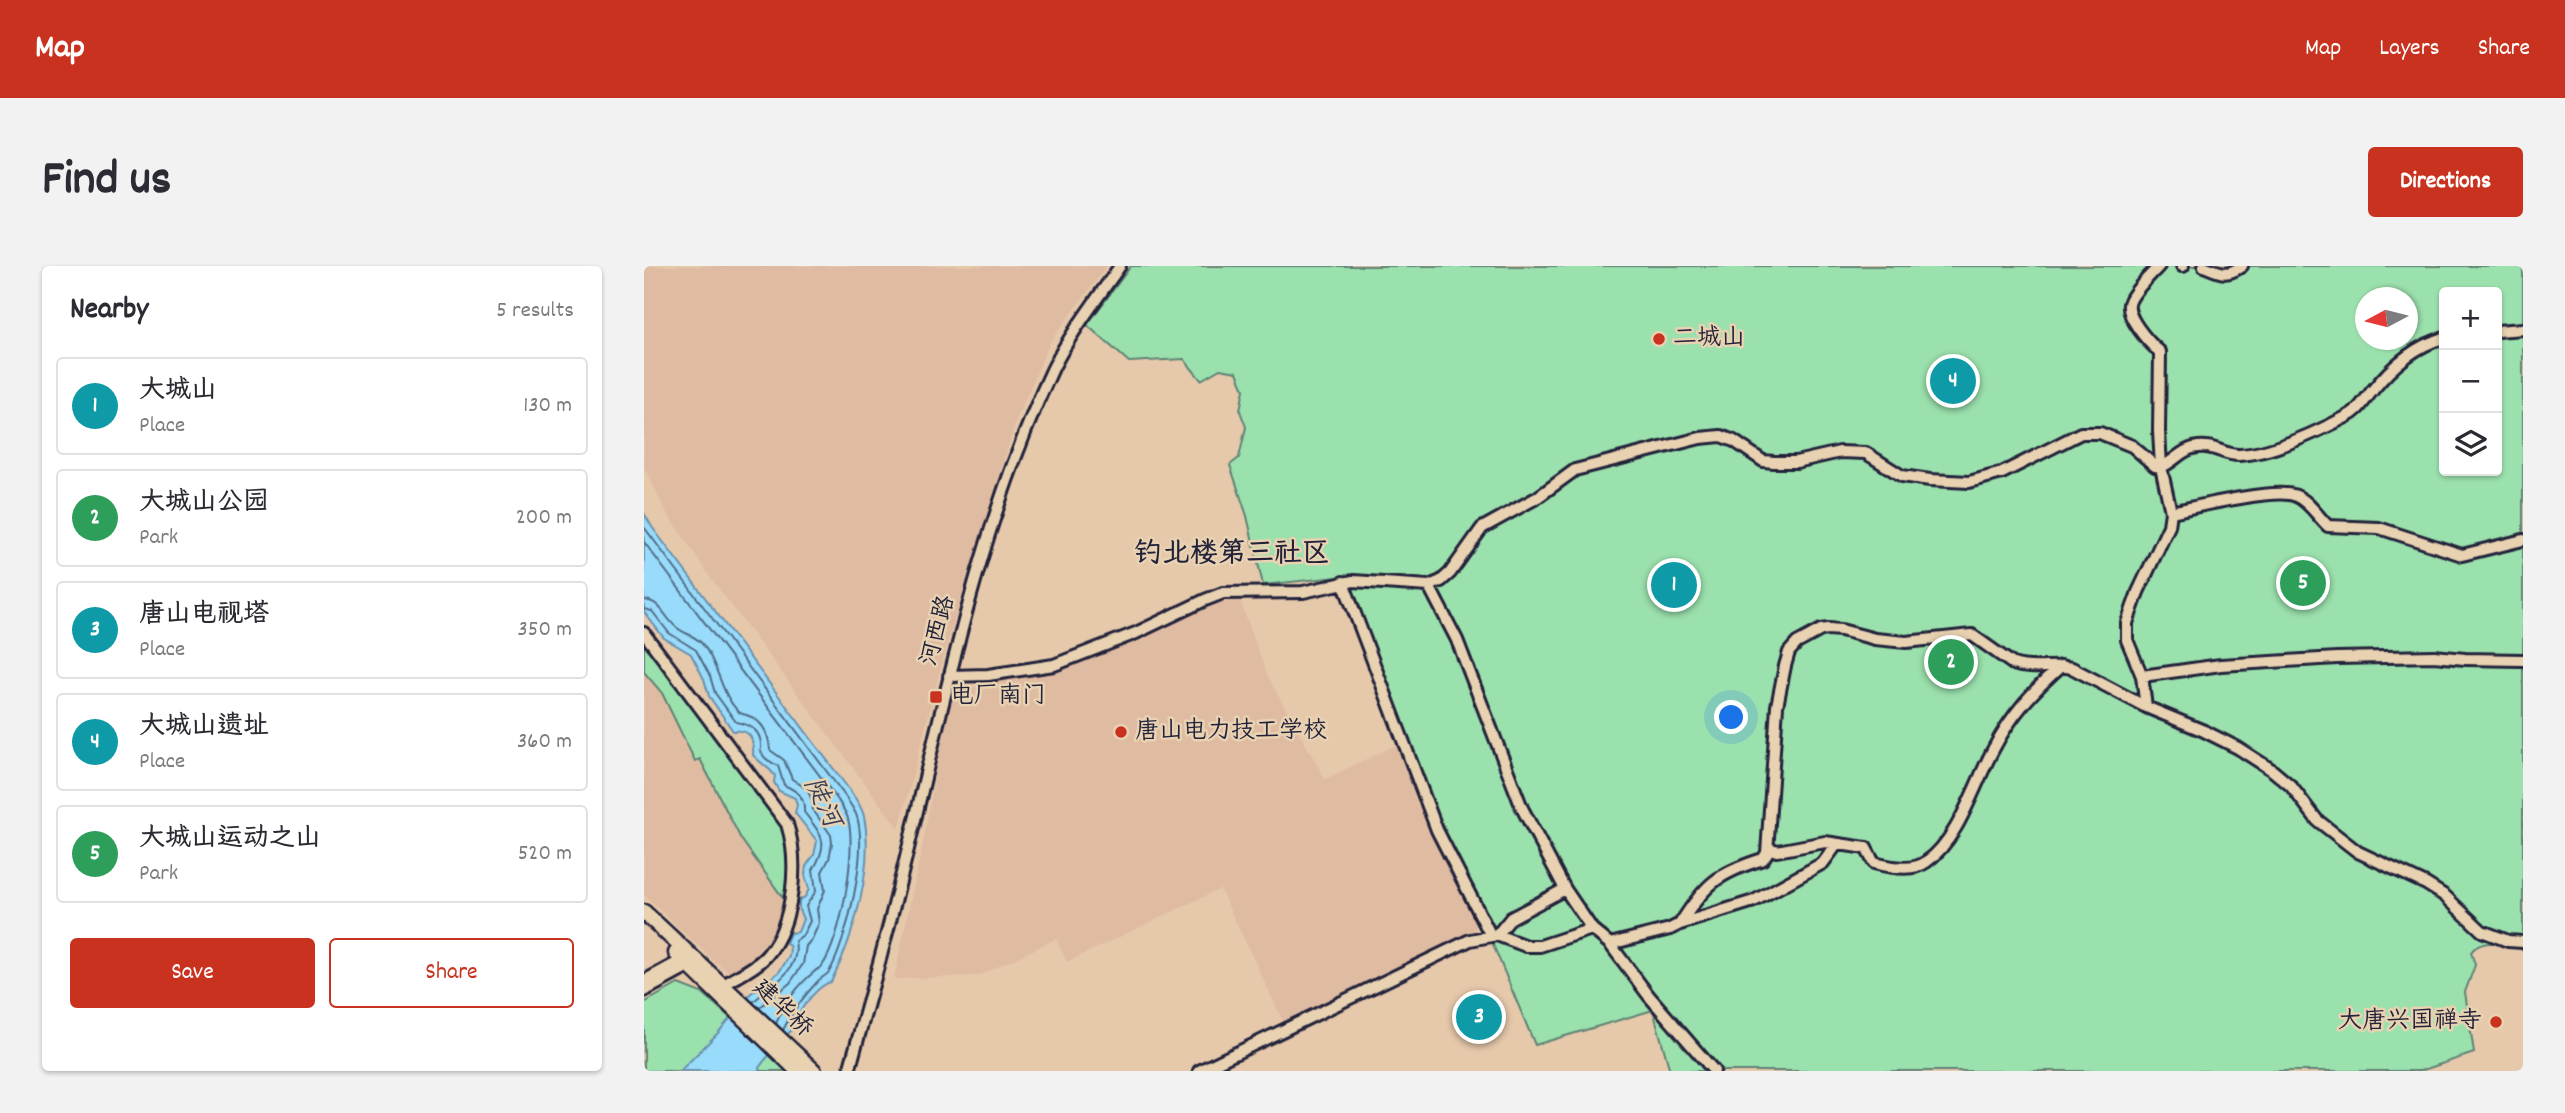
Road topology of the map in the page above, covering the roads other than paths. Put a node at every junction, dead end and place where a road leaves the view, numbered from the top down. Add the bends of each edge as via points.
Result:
1 (1120, 266) edge
2 (2159, 266) edge
3 (2204, 266) edge
4 (2242, 266) edge
5 (2523, 329) edge
6 (2502, 331) edge
7 (2439, 339) edge
8 (2161, 467) junction
9 (2171, 512) junction
10 (2523, 540) edge
11 (1343, 582) junction
12 (1429, 586) junction
13 (644, 633) edge
14 (2523, 660) edge
15 (2061, 666) junction
16 (949, 676) junction
17 (2142, 676) junction
18 (2146, 707) junction
19 (1838, 844) junction
20 (1769, 848) junction
21 (1565, 889) junction
22 (644, 912) edge
23 (644, 923) edge
24 (1680, 924) junction
25 (1591, 929) junction
26 (1494, 935) junction
27 (2523, 942) edge
28 (1610, 944) junction
29 (687, 961) junction
30 (644, 981) edge
31 (644, 992) edge
32 (727, 993) junction
33 (799, 1066) edge
34 (814, 1071) edge
35 (849, 1071) edge
36 (1199, 1071) edge
37 (1714, 1071) edge

1 - 16 street, 河西路 via 1054,366 1025,435 986,542
2 - 8 street via 2130,300 2129,308 2145,339 2160,352
3 - 4 street via 2232,273
5 - 6 street
7 - 8 street via 2409,354 2361,408 2348,416 2262,451 2238,455 2212,446 2191,448
8 - 9 street
8 - 12 street via 2133,446 2100,433 2081,433 2002,473 1969,482 1902,476 1866,453 1840,452 1796,462 1763,461 1721,436 1700,438 1575,470 1482,528 1450,573
9 - 10 street via 2293,494 2329,526 2379,528 2462,555
9 - 17 street via 2127,623 2130,652
11 - 12 street
11 - 16 street via 1303,592 1223,593 1054,665
11 - 26 street via 1437,830
12 - 21 street via 1457,640 1522,808
13 - 32 street via 787,824 792,838 793,878 778,940
14 - 17 street via 2337,658 2221,664
15 - 18 street
15 - 19 street via 2019,707 1947,842 1926,863 1892,867 1874,863 1866,848
15 - 20 street via 2021,667 1972,635 1906,642 1828,629 1797,643 1784,666 1777,706
16 - 35 street, 河西路
17 - 18 street
18 - 27 street via 2238,748 2291,786 2317,820 2358,852 2445,896 2482,932
19 - 20 street via 1812,842 1777,851
19 - 24 street via 1823,863 1754,901
20 - 24 street via 1763,859 1720,875 1696,898
21 - 25 street
21 - 26 street via 1511,918
22 - 29 main road
23 - 29 main road
24 - 28 street
25 - 26 street via 1540,946
25 - 28 street
26 - 36 street via 1470,940
28 - 37 street
29 - 30 street
29 - 31 street
29 - 32 main road, 建华桥
32 - 33 main road, 建华桥
33 - 34 main road, 建华桥

